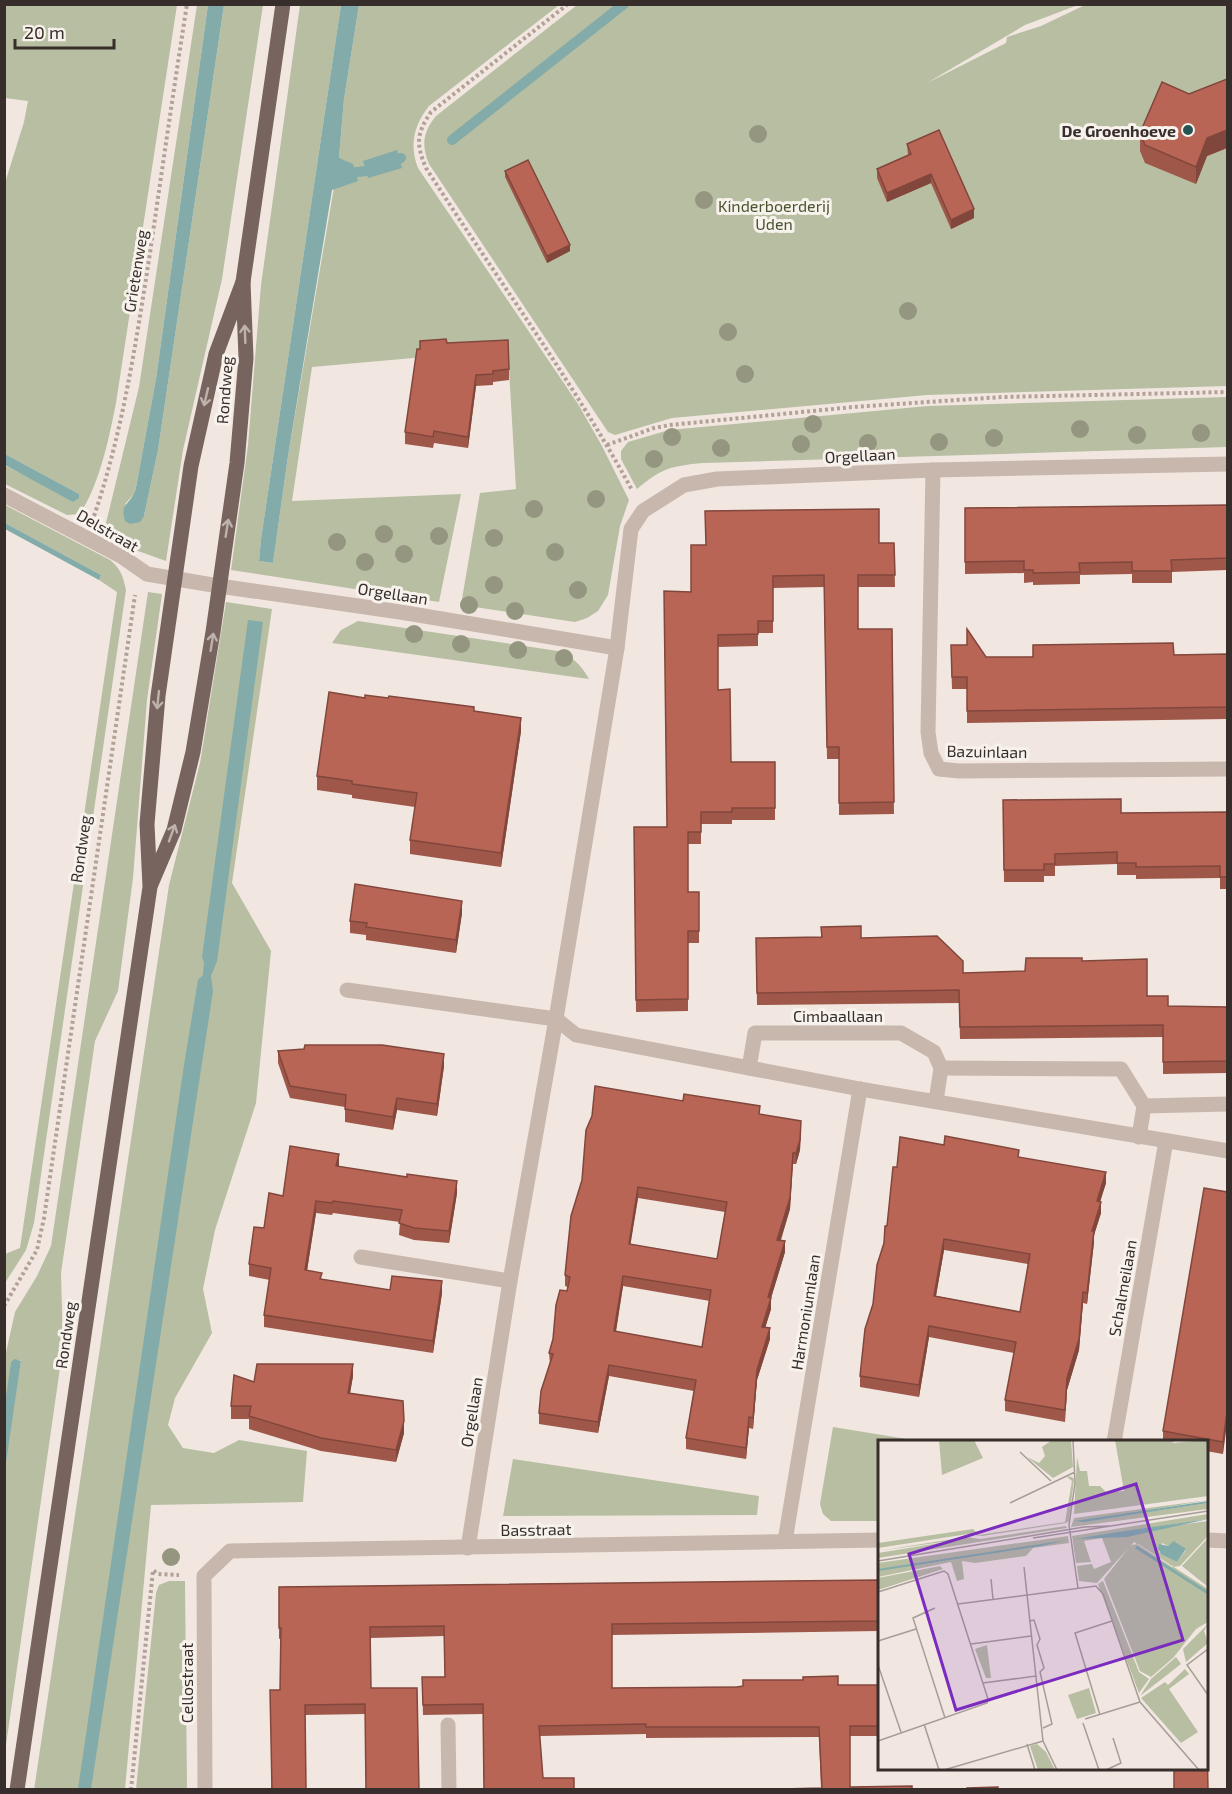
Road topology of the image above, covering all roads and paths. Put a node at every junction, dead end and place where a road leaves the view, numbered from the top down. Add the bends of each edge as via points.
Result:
1 (187, 4) edge
2 (283, 4) edge
3 (568, 4) edge
4 (243, 282) junction
5 (1227, 392) edge
6 (607, 445) junction
7 (1227, 464) edge
8 (933, 470) junction
9 (4, 495) edge
10 (643, 511) junction
11 (87, 537) junction
12 (138, 567) junction
13 (174, 579) junction
14 (198, 583) joint
15 (219, 586) junction
16 (617, 648) junction
17 (1227, 769) edge
18 (150, 887) junction
19 (347, 990) dead end
20 (556, 1019) junction
21 (749, 1068) junction
22 (941, 1068) junction
23 (860, 1089) junction
24 (936, 1101) junction
25 (1227, 1104) edge
26 (1144, 1106) junction
27 (1139, 1137) junction
28 (1166, 1141) junction
29 (1227, 1151) edge
30 (361, 1257) dead end
31 (510, 1281) junction
32 (4, 1306) edge
33 (1114, 1440) edge
34 (878, 1540) edge
35 (1208, 1540) edge
36 (1226, 1540) edge
37 (785, 1541) junction
38 (468, 1548) junction
39 (204, 1576) junction
40 (448, 1725) dead end
41 (16, 1790) edge
42 (131, 1790) edge
43 (205, 1790) edge
44 (449, 1790) edge

1 - 11 path, Grietenweg via 125,404
2 - 4 main road, Rondweg
3 - 6 path via 431,112 422,125 418,146 426,168
4 -> 13 main road, Rondweg via 216,354 191,466
15 -> 4 main road, Rondweg via 237,463 245,370
5 - 6 path via 1002,397 853,407 670,424
6 - 10 path
7 - 8 street, Orgellaan
8 - 10 street, Orgellaan via 717,479 684,485
8 - 17 street, Bazuinlaan via 928,732 931,753 939,769
9 - 11 street, Delstraat
10 - 16 street, Orgellaan via 631,529
11 - 12 street, Delstraat
12 - 13 street, Delstraat via 147,574
12 - 32 path, Rondweg via 44,1218 37,1250
13 - 14 street, Delstraat
13 -> 18 main road, Rondweg via 147,824
14 - 15 street, Orgellaan
15 - 16 street, Orgellaan
18 -> 15 main road, Rondweg via 174,830 193,752
16 - 20 street, Orgellaan
18 - 41 main road, Rondweg
19 - 20 street
20 - 21 street via 576,1035
20 - 31 street, Orgellaan
21 - 22 street, Cimbaallaan via 755,1033 784,1032 901,1033 934,1052
21 - 23 street
22 - 24 street
22 - 26 street via 1120,1069
23 - 24 street
23 - 37 street, Harmoniumlaan
24 - 27 street
25 - 26 street
26 - 27 street
27 - 28 street
28 - 29 street
28 - 33 street, Schalmeilaan
30 - 31 street
31 - 38 street, Orgellaan
34 - 37 street, Basstraat
35 - 36 street
37 - 38 street, Basstraat
38 - 39 street, Basstraat via 230,1551
39 - 42 path via 158,1574 153,1570
39 - 43 street, Cellostraat
40 - 44 street

